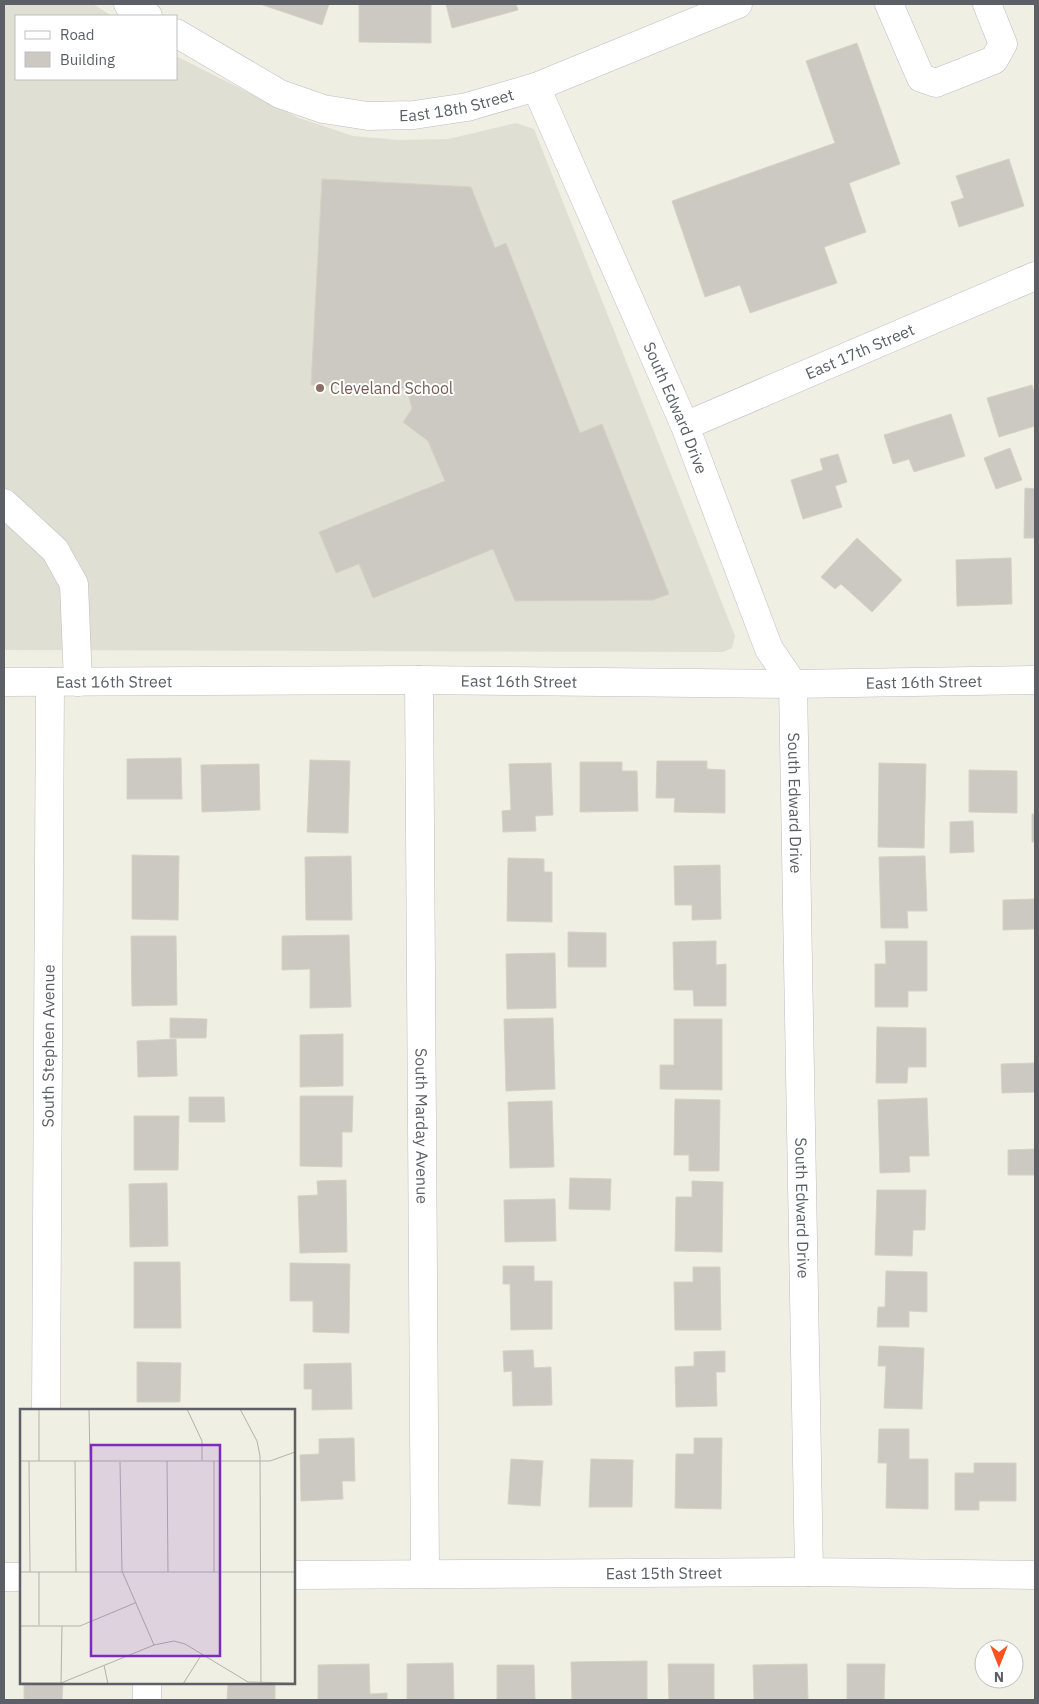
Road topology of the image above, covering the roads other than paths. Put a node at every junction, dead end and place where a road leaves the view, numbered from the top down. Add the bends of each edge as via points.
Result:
1 (738, 4) edge
2 (889, 4) edge
3 (987, 4) edge
4 (178, 34) edge
5 (536, 88) junction
6 (1035, 276) edge
7 (685, 426) junction
8 (4, 502) edge
9 (420, 680) junction
10 (1035, 680) edge
11 (4, 682) edge
12 (50, 682) junction
13 (78, 682) junction
14 (793, 684) junction
15 (46, 1409) edge
16 (809, 1572) junction
17 (425, 1574) junction
18 (295, 1575) edge
19 (1035, 1575) edge
20 (4, 1577) edge
21 (20, 1577) edge
22 (147, 1684) edge
23 (147, 1700) edge

1 - 5 street, East 18th Street
2 - 3 street via 921,78 936,83 994,60 1003,44
4 - 5 street, East 18th Street via 280,94 323,109 368,116 414,115 467,107
5 - 7 street, South Edward Drive
6 - 7 street, East 17th Street
7 - 14 street, South Edward Drive via 769,649
8 - 13 street via 55,550 74,584
9 - 13 street, East 16th Street
9 - 14 street, East 16th Street
9 - 17 street, South Marday Avenue
10 - 14 street, East 16th Street
11 - 12 street, East 16th Street
12 - 13 street, East 16th Street
12 - 15 street, South Stephen Avenue
14 - 16 street, South Edward Drive
16 - 17 street, East 15th Street
16 - 19 street, East 15th Street
17 - 18 street, East 15th Street
20 - 21 street
22 - 23 street

